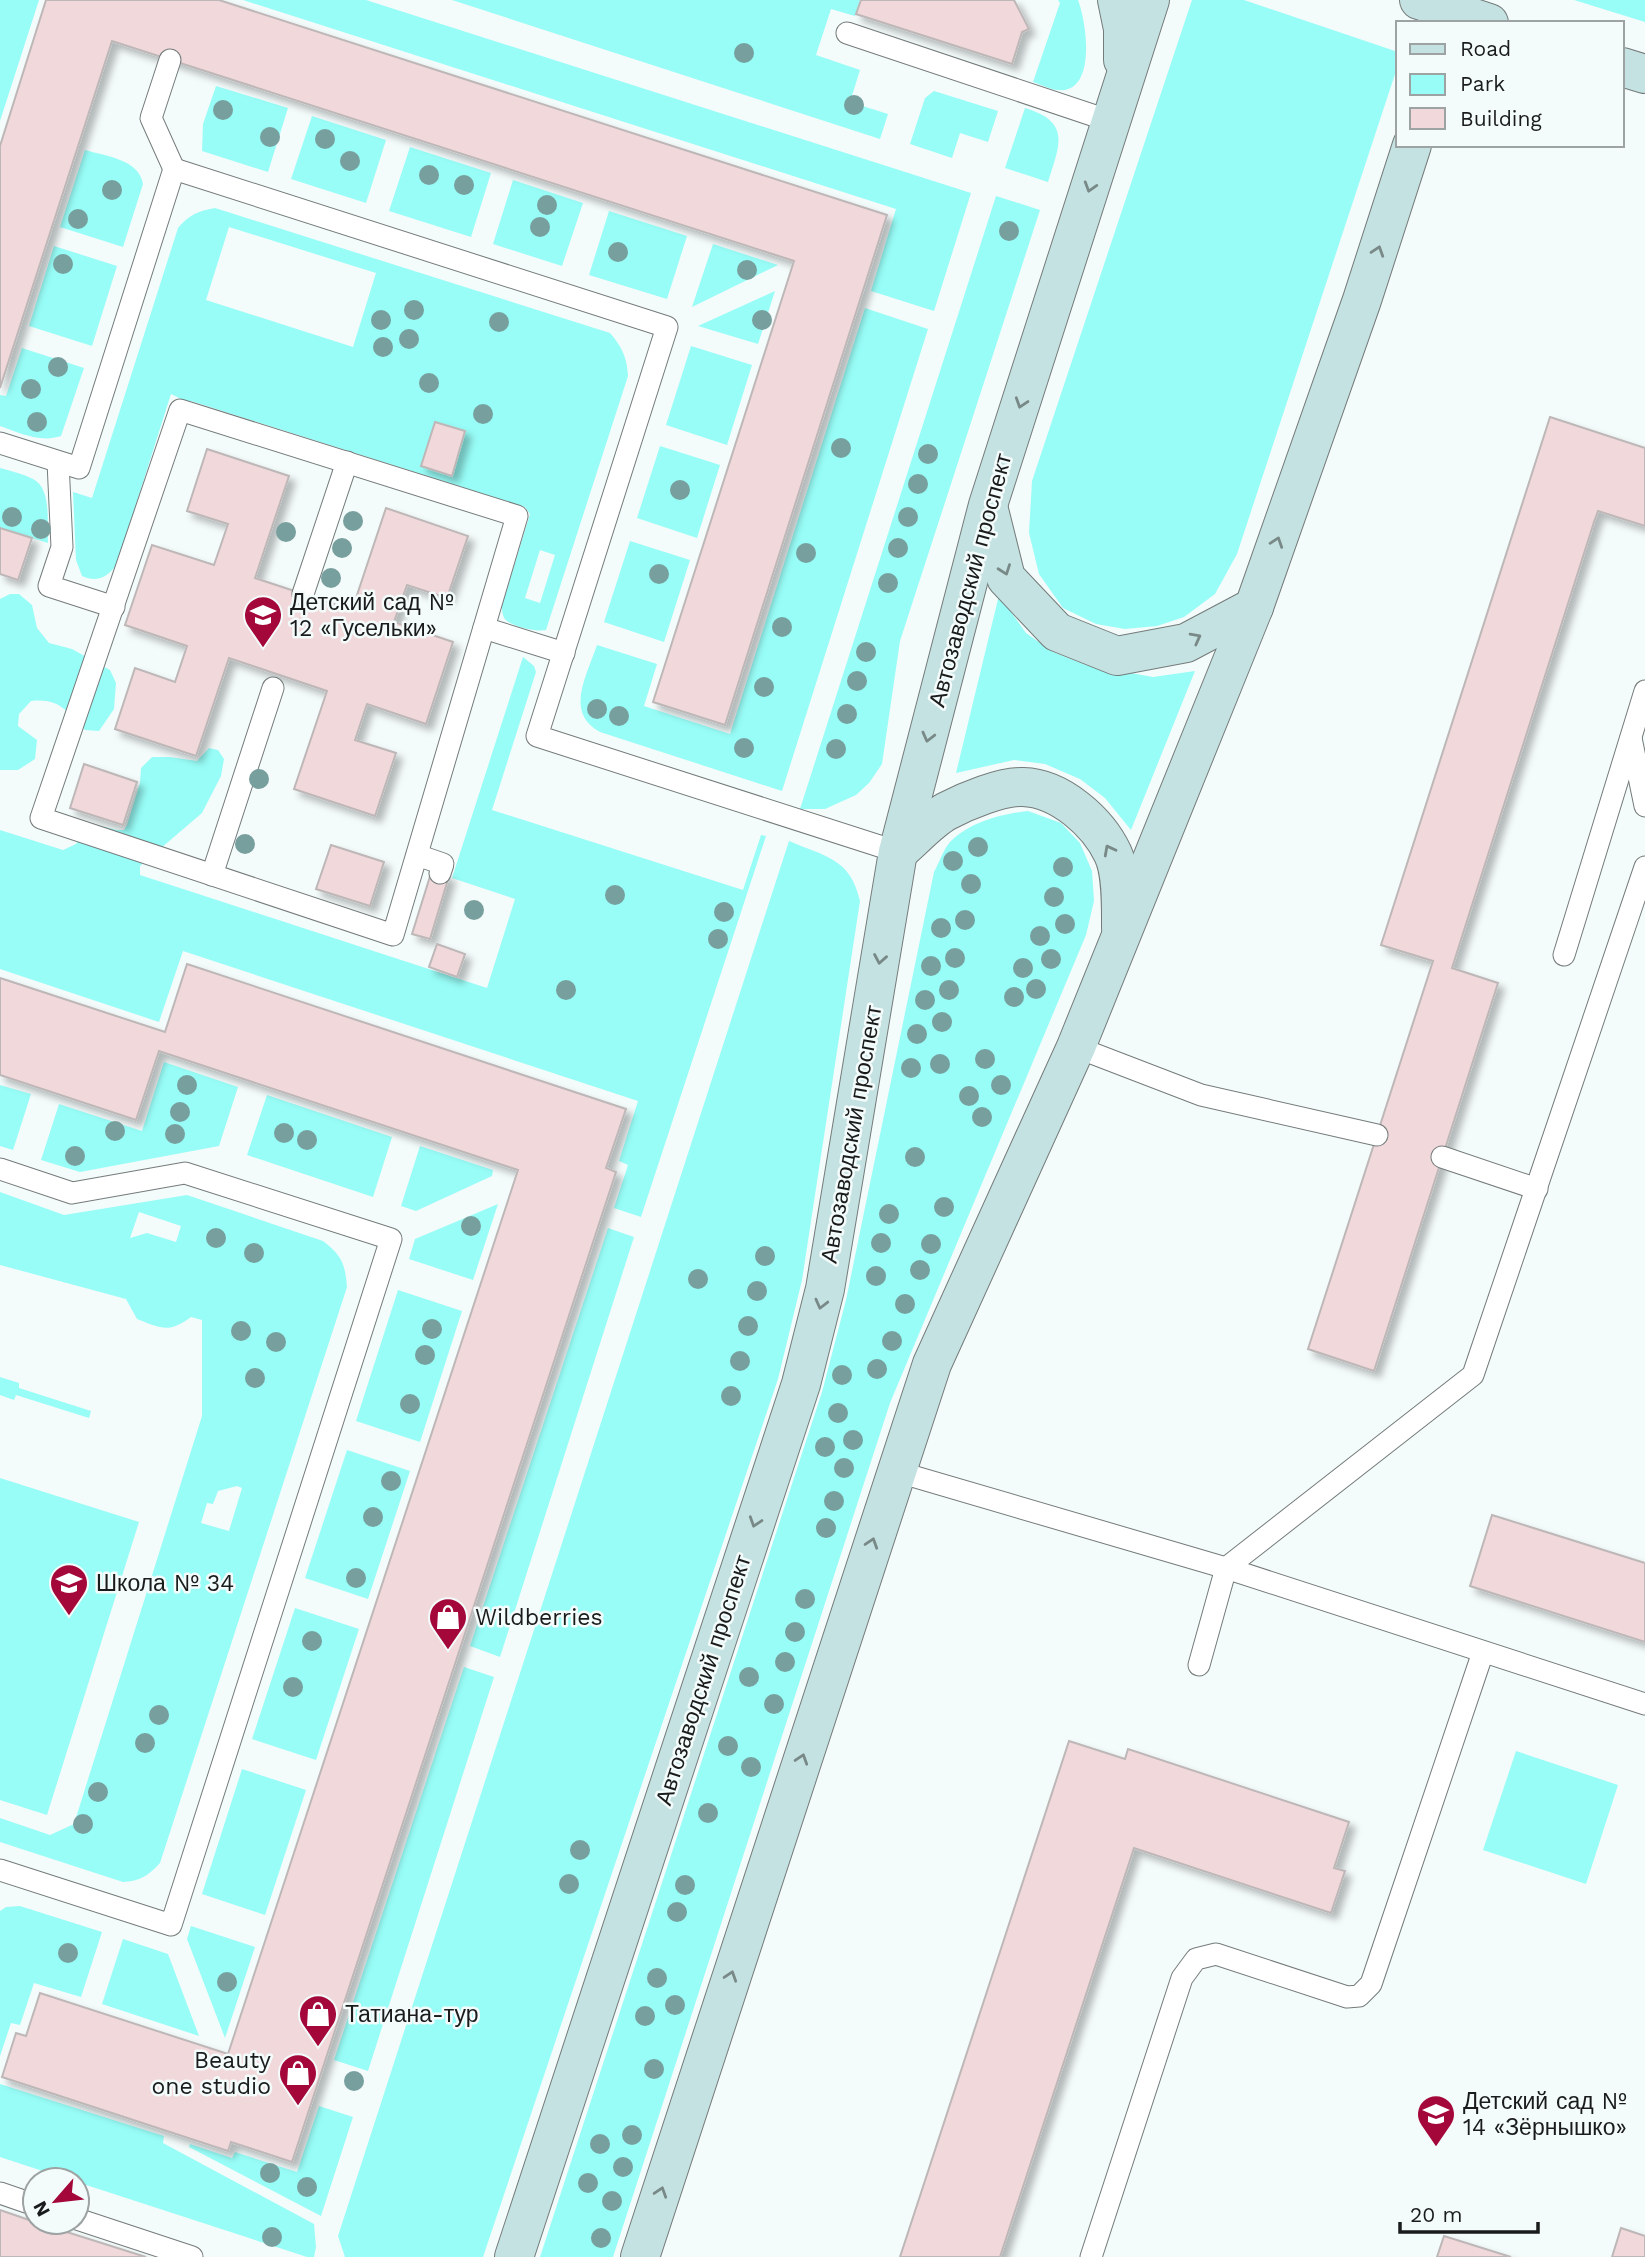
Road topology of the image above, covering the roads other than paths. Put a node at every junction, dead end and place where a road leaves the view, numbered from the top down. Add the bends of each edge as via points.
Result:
1 (1117, 0) edge
2 (1150, 0) edge
3 (1419, 0) edge
4 (1464, 14) edge
5 (847, 33) dead end
6 (170, 60) dead end
7 (1123, 81) junction
8 (1110, 121) junction
9 (1411, 147) edge
10 (1435, 147) edge
11 (174, 169) junction
12 (1394, 202) junction
13 (0, 443) edge
14 (58, 462) junction
15 (347, 462) junction
16 (988, 505) junction
17 (303, 594) dead end
18 (114, 607) junction
19 (1254, 607) junction
20 (484, 628) junction
21 (564, 653) junction
22 (273, 688) dead end
23 (1645, 691) edge
24 (1631, 736) junction
25 (1645, 806) edge
26 (898, 852) junction
27 (417, 855) junction
28 (1645, 867) edge
29 (440, 873) dead end
30 (212, 875) junction
31 (1121, 941) junction
32 (1564, 955) dead end
33 (1076, 1047) junction
34 (1377, 1135) dead end
35 (1443, 1157) dead end
36 (0, 1169) edge
37 (1536, 1189) junction
38 (895, 1471) junction
39 (1226, 1568) junction
40 (1483, 1652) junction
41 (1199, 1665) dead end
42 (1645, 1704) edge
43 (0, 1870) edge
44 (0, 2193) edge
45 (21, 2200) edge
46 (91, 2224) edge
47 (192, 2257) edge
48 (514, 2257) edge
49 (640, 2257) edge
50 (1091, 2257) edge

1 - 7 street via 1123,29
2 - 7 street, Автозаводский проспект
3 - 4 street
5 - 8 lane
6 - 11 lane via 151,118
7 - 8 street, Автозаводский проспект
8 -> 16 street, Автозаводский проспект
9 - 12 street
10 - 12 street
11 - 14 lane via 79,468
11 - 21 lane via 667,327
19 -> 12 street
13 - 14 lane
14 - 18 lane via 62,547 49,586
15 - 17 lane
15 - 18 lane via 180,410
15 - 20 lane via 517,516
16 -> 19 street via 1006,578 1057,632 1117,656 1186,643
16 -> 26 street, Автозаводский проспект
18 - 30 lane via 41,818
19 - 31 street
20 - 21 lane
20 - 27 lane
21 - 26 lane via 537,736
22 - 30 lane
23 - 24 lane
24 - 25 lane
24 - 32 lane
31 -> 26 street via 1121,896 1114,856 1092,822 1061,797 1023,787 982,795 944,812
26 -> 48 street, Автозаводский проспект via 825,1289 801,1384
27 - 29 lane via 443,864
27 - 30 lane via 393,935
28 - 37 lane
31 - 33 street
33 - 34 lane via 1201,1095
33 - 38 street via 932,1364
35 - 37 lane
36 - 43 lane via 72,1193 185,1173 391,1239 171,1925
37 - 39 lane via 1474,1375
38 - 39 lane
49 -> 38 street
39 - 40 lane
39 - 41 lane
40 - 42 lane
40 - 50 lane via 1371,1984 1359,1996 1347,1997 1216,1954 1196,1959 1182,1978
44 - 45 lane
46 - 47 lane

